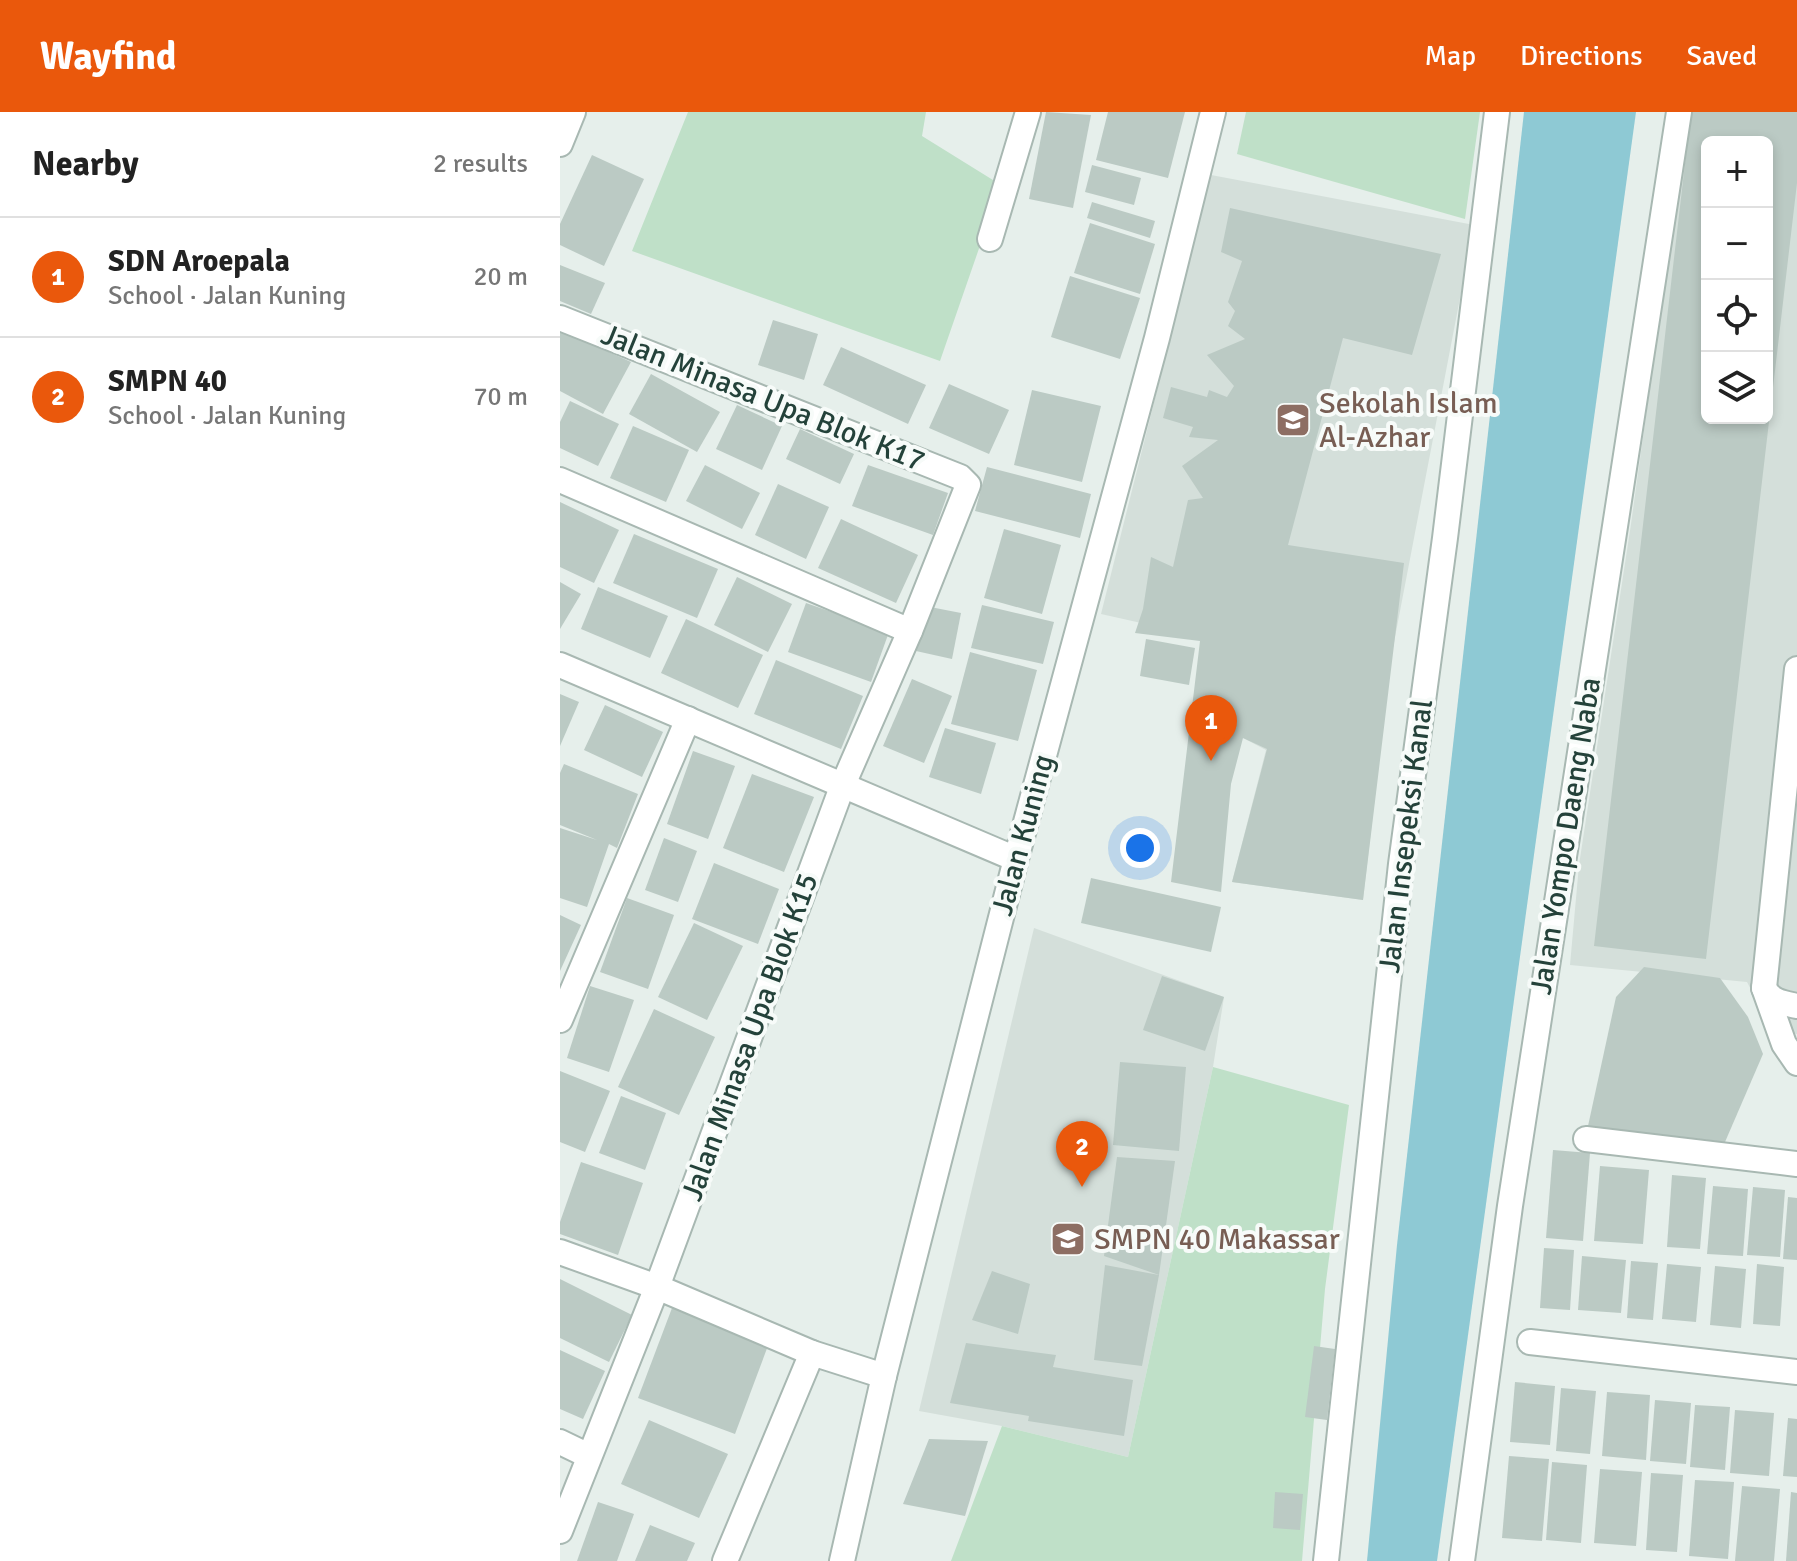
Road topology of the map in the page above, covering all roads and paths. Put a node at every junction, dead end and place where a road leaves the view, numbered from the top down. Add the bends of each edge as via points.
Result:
1 (573, 112) edge
2 (1028, 112) edge
3 (1213, 112) edge
4 (1497, 112) edge
5 (1679, 112) edge
6 (560, 144) edge
7 (990, 239) dead end
8 (560, 318) edge
9 (560, 480) edge
10 (965, 480) joint
11 (910, 631) junction
12 (560, 665) edge
13 (1797, 669) edge
14 (688, 719) junction
15 (1794, 724) edge
16 (842, 787) junction
17 (1016, 859) junction
18 (1764, 988) junction
19 (1797, 1006) edge
20 (560, 1020) edge
21 (1797, 1063) edge
22 (1586, 1139) dead end
23 (1797, 1164) edge
24 (560, 1252) edge
25 (657, 1287) junction
26 (1530, 1342) dead end
27 (812, 1353) junction
28 (1797, 1372) edge
29 (884, 1376) junction
30 (560, 1442) edge
31 (589, 1456) junction
32 (560, 1531) edge
33 (725, 1561) edge
34 (842, 1561) edge
35 (1326, 1561) edge
36 (1462, 1561) edge

1 - 6 street
2 - 7 street
3 - 17 street, Jalan Kuning
4 - 35 street, Jalan Insepeksi Kanal via 1401,864
5 - 36 street, Jalan Yompo Daeng Naba via 1513,1190
8 - 10 street, Jalan Minasa Upa Blok K17
9 - 11 street
10 - 11 street, Jalan Minasa Upa Blok K15 via 967,491
11 - 16 street, Jalan Minasa Upa Blok K15
12 - 14 street
13 - 15 street
14 - 16 street
14 - 20 street
15 - 18 street
16 - 17 street
16 - 25 street, Jalan Minasa Upa Blok K15
17 - 29 street, Jalan Kuning
18 - 19 street via 1778,1002
18 - 21 street via 1784,1044
22 - 23 street
24 - 25 street
25 - 27 street
25 - 31 street, Jalan Minasa Upa Blok K15
26 - 28 street
27 - 29 street
27 - 33 street
29 - 34 street, Jalan Kuning
30 - 31 street
31 - 32 street, Jalan Minasa Upa Blok K15

